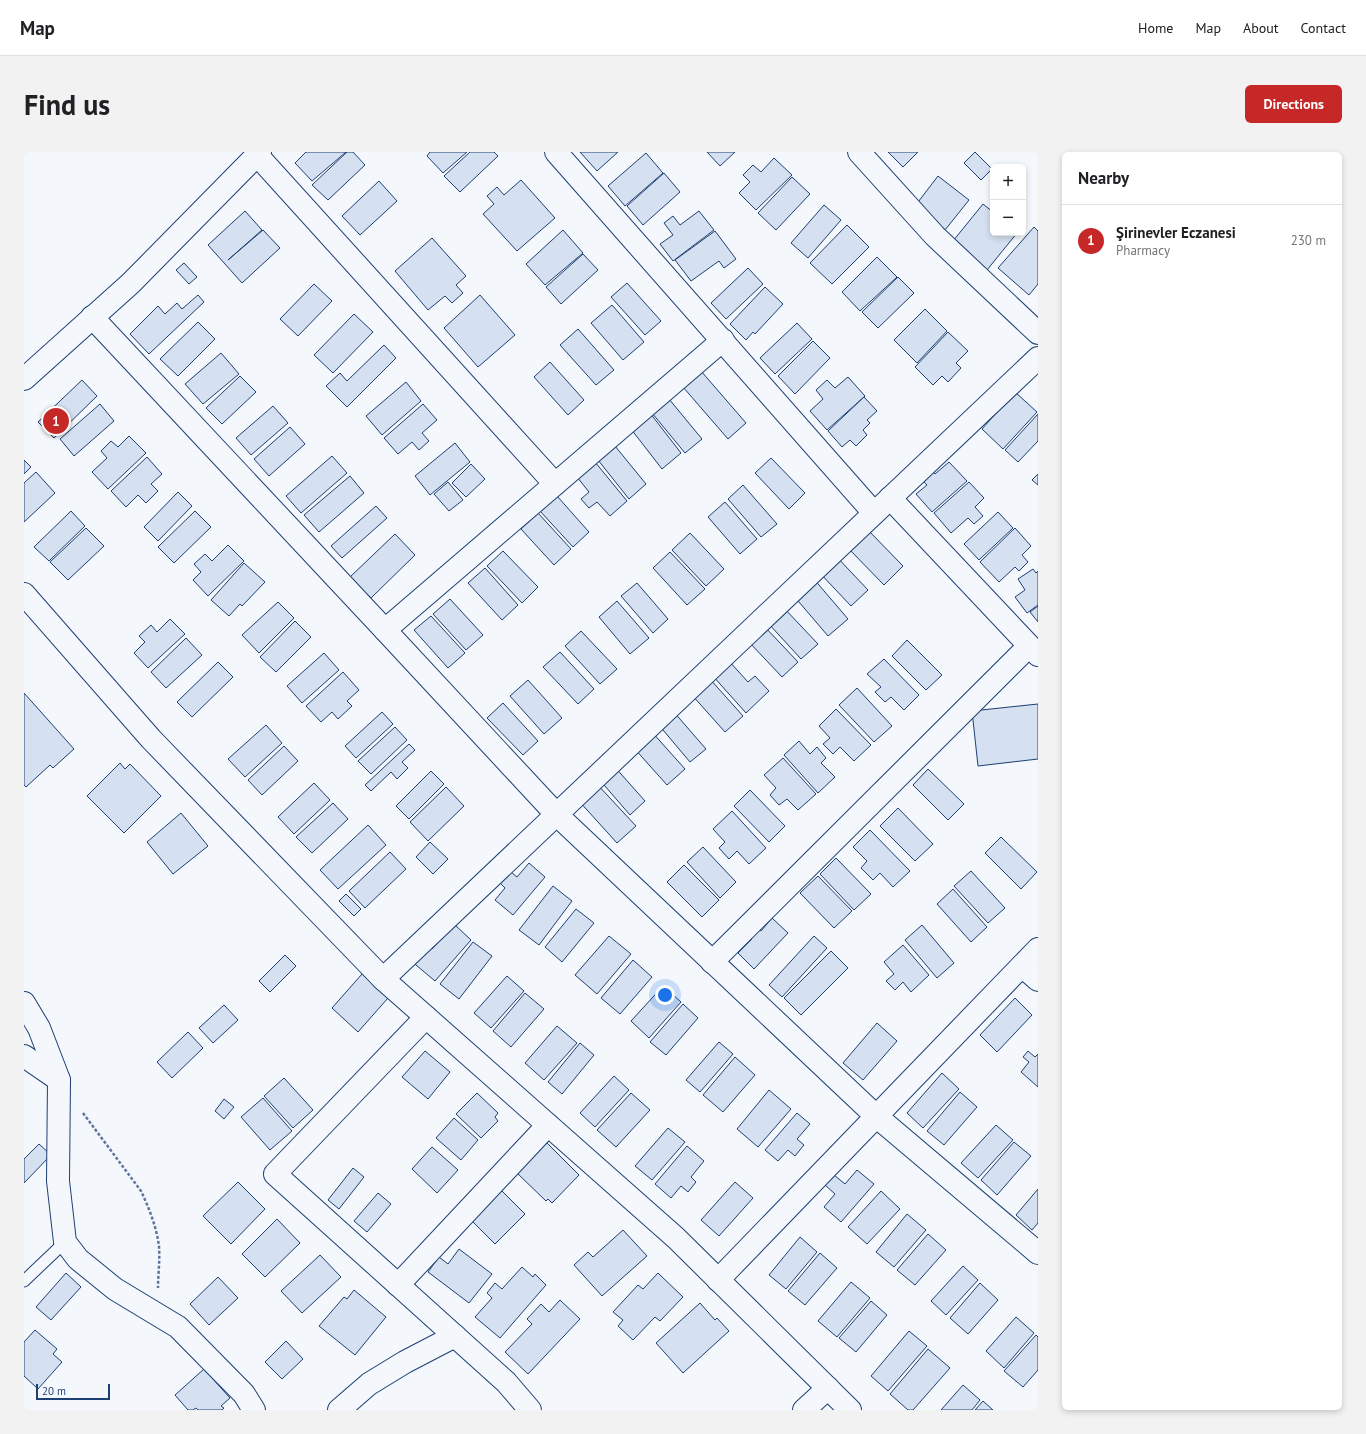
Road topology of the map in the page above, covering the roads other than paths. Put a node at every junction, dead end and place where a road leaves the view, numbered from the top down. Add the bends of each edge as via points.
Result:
1 (556, 152) edge
2 (859, 152) edge
3 (258, 153) edge
4 (92, 317) junction
5 (1038, 333) edge
6 (723, 340) junction
7 (1038, 358) edge
8 (24, 379) edge
9 (555, 484) junction
10 (890, 498) junction
11 (874, 513) junction
12 (24, 594) edge
13 (385, 630) junction
14 (1033, 650) edge
15 (556, 814) junction
16 (1038, 949) edge
17 (712, 962) junction
18 (1022, 966) junction
19 (383, 979) junction
20 (1038, 980) edge
21 (24, 1003) edge
22 (426, 1017) junction
23 (24, 1056) edge
24 (59, 1080) junction
25 (876, 1116) junction
26 (548, 1125) junction
27 (64, 1242) junction
28 (1038, 1253) edge
29 (718, 1280) junction
30 (24, 1282) edge
31 (398, 1285) junction
32 (455, 1336) junction
33 (828, 1388) junction
34 (254, 1410) edge
35 (339, 1410) edge
36 (530, 1410) edge
37 (804, 1410) edge
38 (850, 1410) edge

1 - 6 street
2 - 5 street via 934,236
3 - 4 street via 131,283
3 - 9 street
4 - 8 street
4 - 13 street
6 - 9 street
6 - 11 street
7 - 10 street
9 - 13 street
10 - 11 street
10 - 14 street
11 - 15 street
12 - 19 street via 151,739
13 - 15 street
14 - 17 street
15 - 17 street
15 - 19 street
16 - 18 street
17 - 25 street
18 - 20 street
18 - 25 street
19 - 22 street
21 - 24 street via 39,1028
22 - 26 street
22 - 31 street via 275,1174
23 - 24 street
24 - 27 street via 58,1181
25 - 28 street
25 - 29 street
26 - 29 street via 676,1238
26 - 31 street
27 - 30 lane
27 - 34 street via 78,1259 115,1289 178,1327 244,1394
29 - 33 street
31 - 32 street
32 - 35 street via 369,1384
32 - 36 street via 506,1382
33 - 37 street
33 - 38 street

